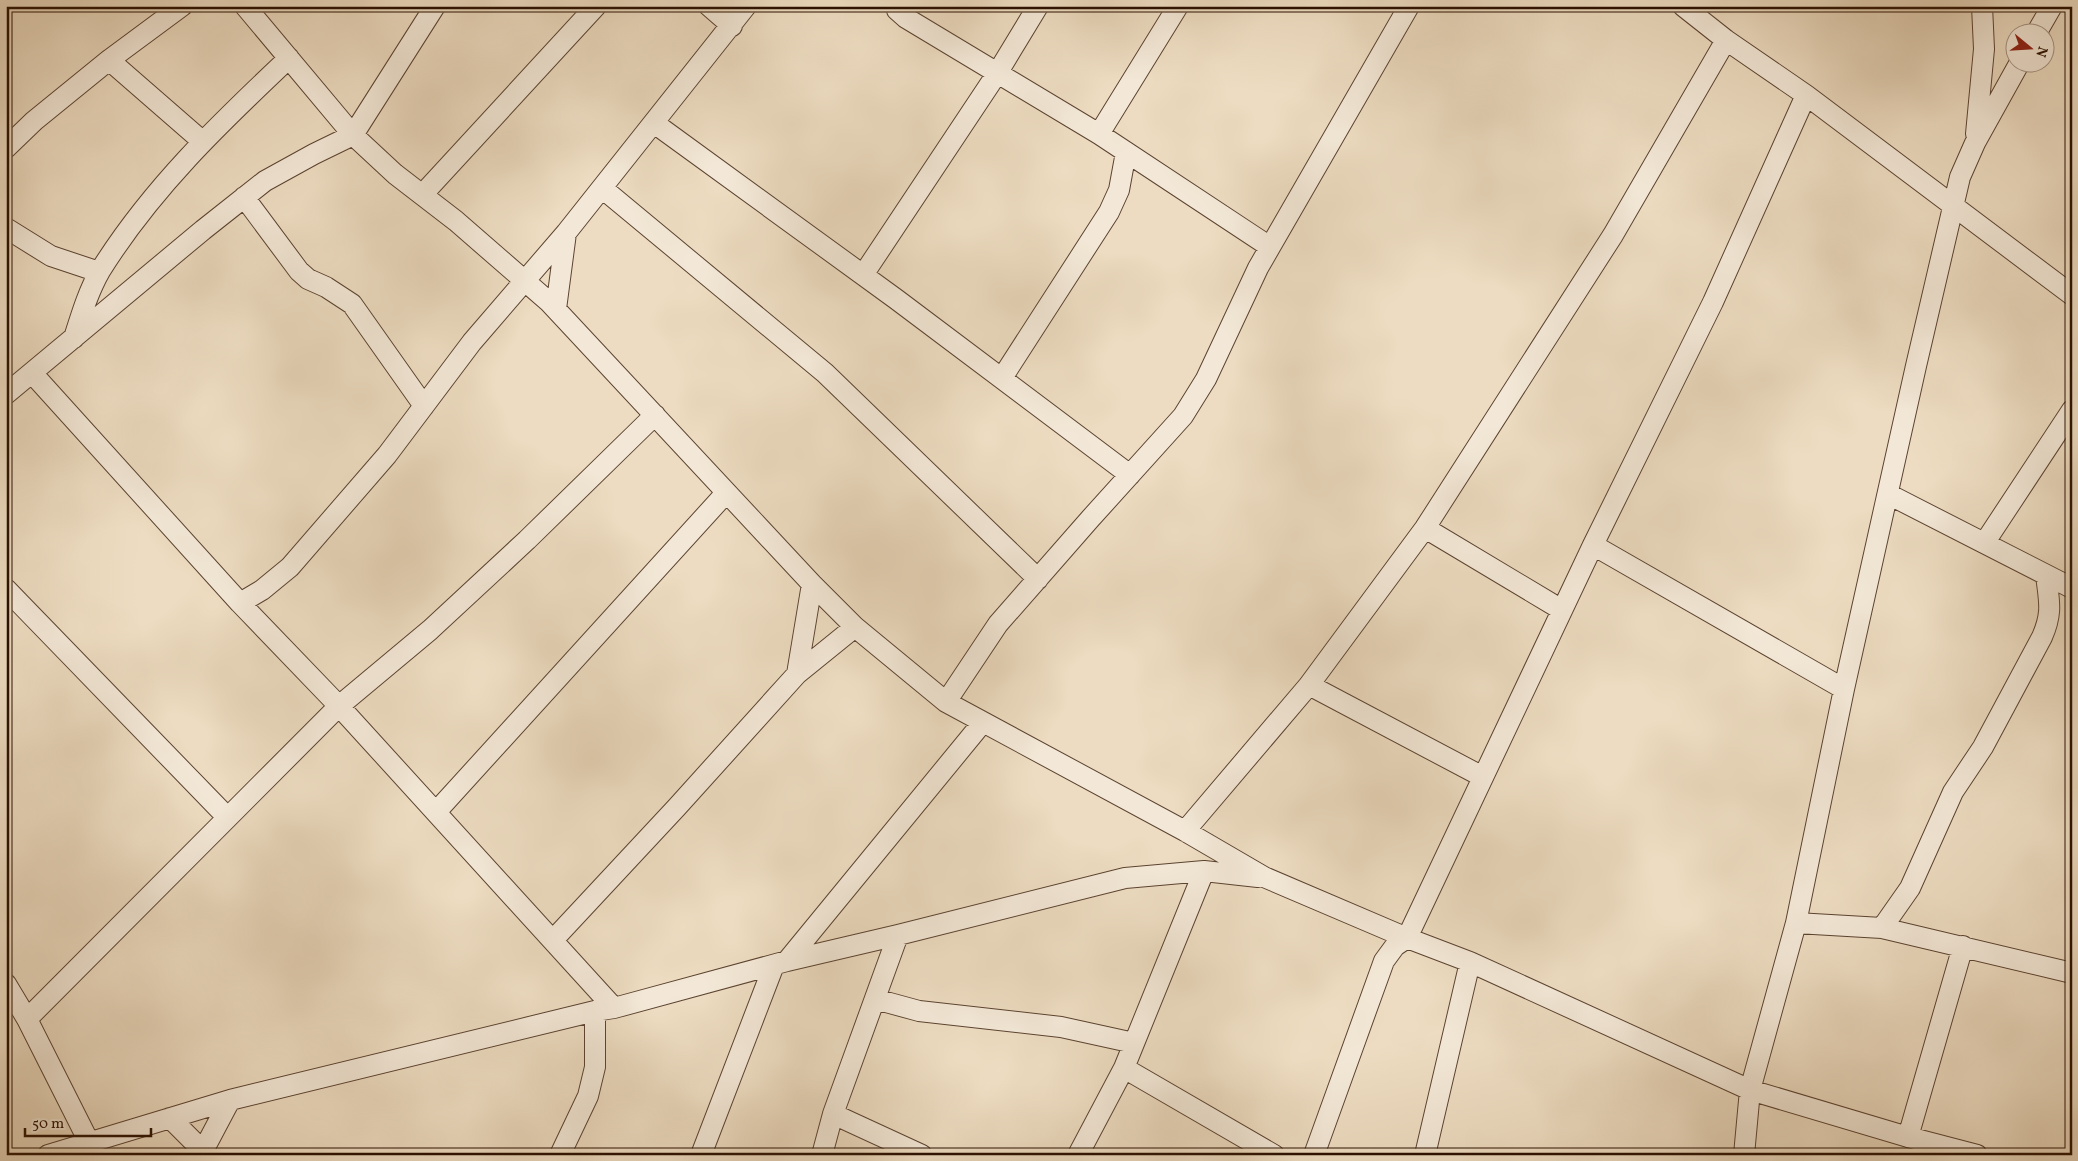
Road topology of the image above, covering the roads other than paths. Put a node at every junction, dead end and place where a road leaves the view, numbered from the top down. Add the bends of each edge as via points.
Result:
1 (182, 6) edge
2 (245, 6) edge
3 (435, 6) edge
4 (596, 6) edge
5 (709, 6) edge
6 (746, 6) edge
7 (897, 6) edge
8 (1038, 6) edge
9 (1178, 6) edge
10 (1409, 6) edge
11 (1683, 6) edge
12 (1982, 6) edge
13 (2052, 6) edge
14 (2043, 22) edge
15 (732, 26) junction
16 (1726, 40) junction
17 (289, 58) junction
18 (108, 60) junction
19 (998, 72) junction
20 (2014, 72) edge
21 (1806, 95) junction
22 (654, 123) junction
23 (1099, 134) junction
24 (353, 135) junction
25 (202, 141) junction
26 (1975, 143) junction
27 (6, 148) edge
28 (1126, 152) junction
29 (602, 188) junction
30 (422, 195) junction
31 (244, 197) junction
32 (1953, 206) junction
33 (6, 228) edge
34 (566, 233) junction
35 (1270, 247) junction
36 (99, 272) junction
37 (863, 275) junction
38 (526, 280) junction
39 (2072, 295) edge
40 (556, 309) junction
41 (74, 338) junction
42 (32, 373) junction
43 (1002, 378) junction
44 (6, 394) edge
45 (424, 406) junction
46 (2072, 410) edge
47 (654, 415) junction
48 (1130, 475) junction
49 (726, 493) junction
50 (1888, 494) junction
51 (1425, 528) junction
52 (1985, 542) junction
53 (1593, 545) junction
54 (2046, 575) junction
55 (1038, 579) junction
56 (812, 584) junction
57 (2072, 588) edge
58 (6, 589) edge
59 (240, 603) junction
60 (1562, 610) junction
61 (855, 627) junction
62 (797, 674) junction
63 (1309, 685) junction
64 (1844, 689) junction
65 (946, 702) junction
66 (339, 706) junction
67 (983, 722) junction
68 (1483, 777) junction
69 (436, 812) junction
70 (227, 817) junction
71 (1185, 831) junction
72 (1204, 871) junction
73 (1264, 878) junction
74 (1796, 923) junction
75 (1882, 928) junction
76 (898, 935) junction
77 (1407, 938) junction
78 (553, 940) junction
79 (1963, 946) junction
80 (1470, 962) junction
81 (781, 963) junction
82 (2069, 970) edge
83 (6, 984) edge
84 (875, 999) junction
85 (605, 1010) junction
86 (27, 1019) junction
87 (1134, 1044) junction
88 (1124, 1068) junction
89 (1750, 1090) junction
90 (230, 1100) junction
91 (833, 1114) junction
92 (170, 1118) junction
93 (1908, 1137) junction
94 (89, 1142) junction
95 (203, 1153) edge
96 (48, 1155) edge
97 (560, 1155) edge
98 (701, 1155) edge
99 (822, 1155) edge
100 (922, 1155) edge
101 (1078, 1155) edge
102 (1274, 1155) edge
103 (1314, 1155) edge
104 (1425, 1155) edge
105 (1744, 1155) edge
106 (1977, 1155) edge

1 - 18 street
2 - 17 street
3 - 24 street
4 - 30 street
5 - 15 street
6 - 15 street
7 - 19 street via 906,18
8 - 19 street
9 - 23 street
10 - 35 street
11 - 16 street
12 - 26 street via 1984,49
13 - 14 street
15 - 22 street
16 - 21 street
16 - 51 street via 1613,235
17 - 24 street
17 - 25 street
18 - 25 street
18 - 27 street
19 - 23 street
19 - 37 street
20 - 26 street
21 - 32 street
21 - 53 street via 1713,302
22 - 29 street
22 - 37 street
23 - 28 street
24 - 30 street
24 - 31 street via 265,181
25 - 36 street via 147,205
26 - 32 street via 1960,177
28 - 35 street
28 - 43 street via 1119,190 1109,212
29 - 34 street
29 - 55 street via 825,372
30 - 38 street
31 - 41 street
31 - 45 street via 304,275 352,304
32 - 39 street
32 - 50 street
33 - 36 street via 51,256
34 - 38 street
34 - 40 street
35 - 48 street via 1183,416
36 - 41 street
37 - 43 street
38 - 40 street
38 - 45 street via 472,342
40 - 47 street
41 - 42 street
42 - 44 street
42 - 59 street
43 - 48 street
45 - 59 street via 387,455 290,567
46 - 52 street
47 - 49 street
47 - 66 street via 458,604
48 - 55 street
49 - 56 street
49 - 69 street
50 - 52 street
50 - 64 street
51 - 60 street
51 - 63 street
52 - 54 street
53 - 60 street
53 - 64 street
54 - 57 street
54 - 75 street via 2049,622 1983,747 1953,792 1910,888
55 - 65 street via 998,624
56 - 61 street
56 - 62 street
58 - 70 street
59 - 66 street
60 - 68 street
61 - 62 street
61 - 65 street
62 - 78 street
63 - 68 street
63 - 71 street
64 - 74 street
65 - 67 street
66 - 69 street
66 - 70 street
67 - 71 street
67 - 81 street
68 - 77 street
69 - 78 street
70 - 86 street
71 - 73 street
72 - 73 street
72 - 76 street via 1125,878
72 - 87 street
73 - 77 street
74 - 75 street
74 - 89 street
75 - 79 street
76 - 81 street
76 - 84 street
77 - 80 street
77 - 103 street via 1395,946 1384,961
78 - 85 street
79 - 82 street
79 - 93 street
80 - 89 street
80 - 104 street
81 - 85 street
81 - 98 street
83 - 86 street
84 - 87 street via 919,1011 1061,1027
84 - 91 street
85 - 90 street
85 - 97 street via 588,1096
86 - 94 street
87 - 88 street
88 - 101 street
88 - 102 street
89 - 93 street
89 - 105 street
90 - 92 street
90 - 95 street
91 - 99 street
91 - 100 street
92 - 94 street
92 - 95 street
93 - 106 street
94 - 96 street

